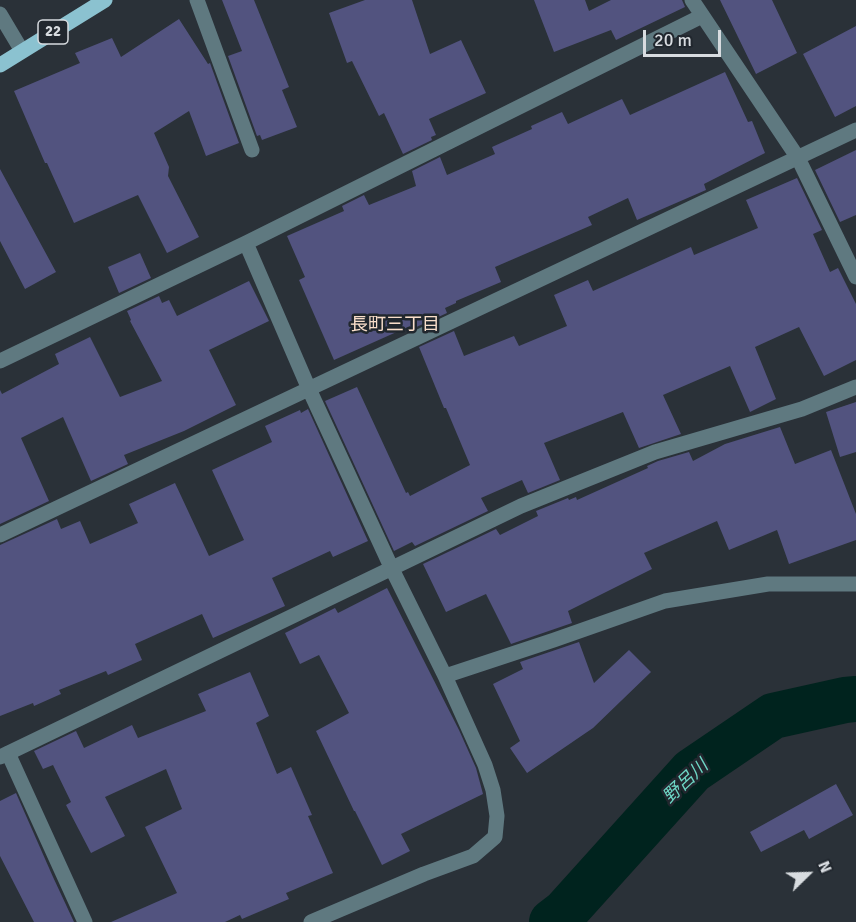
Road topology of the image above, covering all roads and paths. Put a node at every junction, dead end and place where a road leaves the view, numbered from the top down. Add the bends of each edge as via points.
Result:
1 (105, 0) edge
2 (197, 0) edge
3 (692, 0) edge
4 (0, 14) edge
5 (702, 16) junction
6 (22, 51) junction
7 (0, 64) edge
8 (856, 130) edge
9 (252, 150) dead end
10 (798, 158) junction
11 (246, 243) junction
12 (856, 277) edge
13 (0, 361) edge
14 (856, 387) edge
15 (309, 389) junction
16 (0, 535) edge
17 (392, 569) junction
18 (856, 584) edge
19 (445, 676) junction
20 (4, 755) edge
21 (85, 922) edge
22 (311, 922) edge

1 - 6 main road, 22
2 - 9 street
3 - 5 street
4 - 6 street
5 - 10 street
5 - 11 street
6 - 7 main road, 22
8 - 10 street
10 - 12 street
10 - 15 street
11 - 13 street
11 - 15 street
14 - 17 street via 802,409 645,456 521,506
15 - 16 street
15 - 17 street
17 - 19 street
17 - 20 street
18 - 19 street via 768,584 664,601
19 - 22 street via 493,790 495,837 473,856
20 - 21 street

